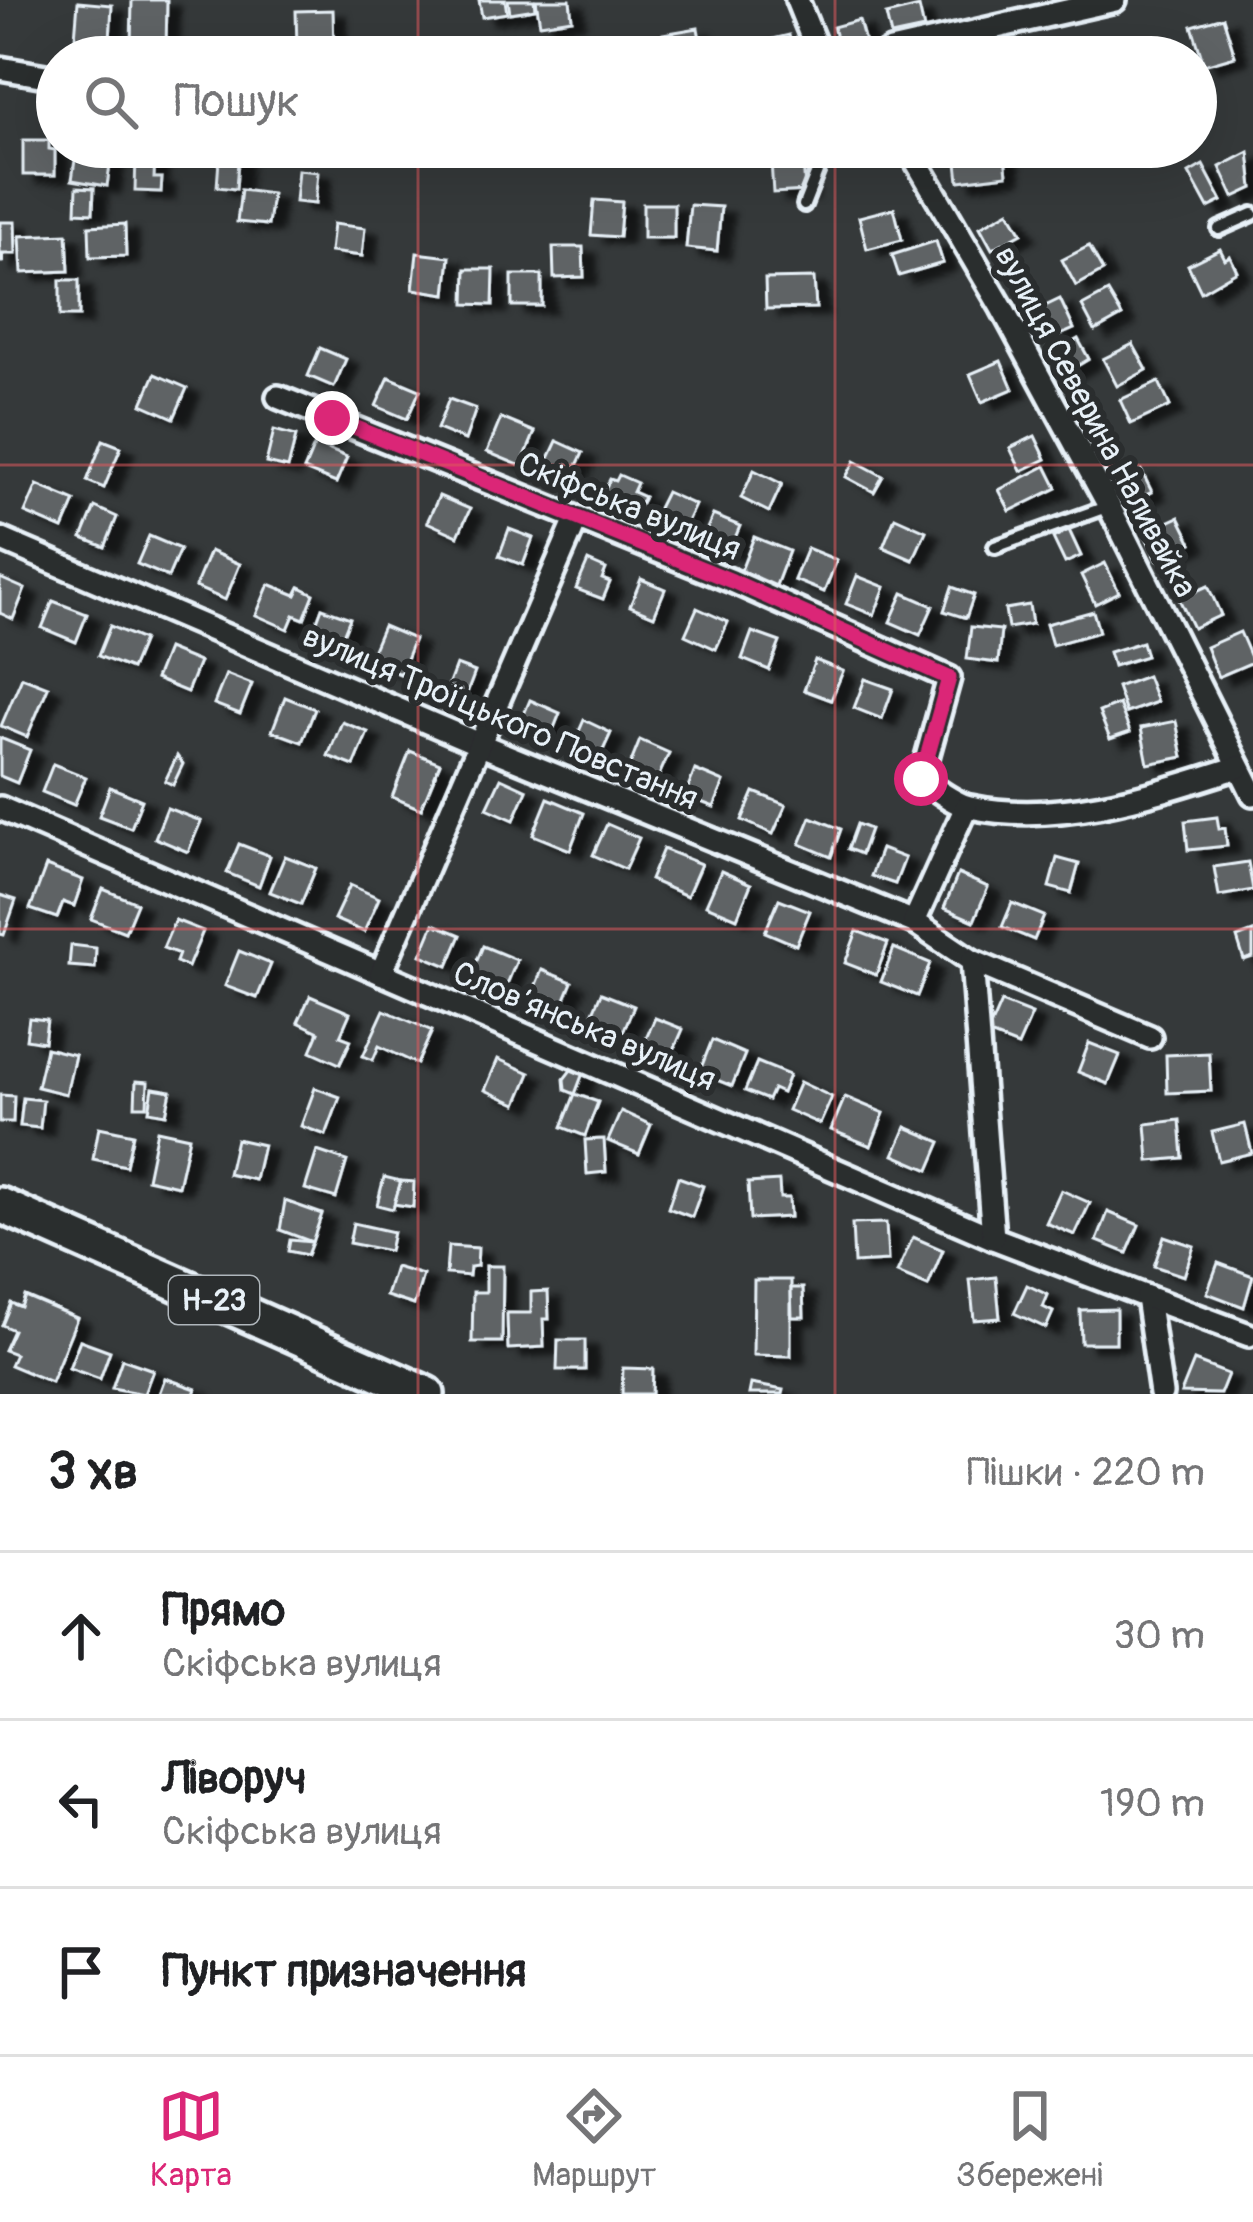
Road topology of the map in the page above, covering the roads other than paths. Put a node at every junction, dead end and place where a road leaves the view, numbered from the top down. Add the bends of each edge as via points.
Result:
1 (797, 0) edge
2 (1115, 0) edge
3 (812, 36) edge
4 (957, 36) edge
5 (0, 68) edge
6 (36, 74) edge
7 (819, 168) edge
8 (920, 168) edge
9 (804, 205) dead end
10 (1253, 214) edge
11 (1219, 229) dead end
12 (278, 397) dead end
13 (1109, 506) junction
14 (576, 520) junction
15 (0, 538) edge
16 (995, 547) dead end
17 (481, 746) junction
18 (1239, 767) junction
19 (1253, 794) edge
20 (966, 807) junction
21 (0, 808) edge
22 (914, 922) junction
23 (972, 961) junction
24 (380, 973) junction
25 (1150, 1037) dead end
26 (0, 1205) edge
27 (993, 1238) junction
28 (1147, 1297) junction
29 (1249, 1335) dead end
30 (427, 1394) edge
31 (1161, 1394) edge

1 - 3 street
2 - 4 street
5 - 6 street
7 - 9 lane
8 - 13 street, вулиця Северина Наливайка
10 - 11 lane
12 - 14 street, Скіфська вулиця
13 - 16 lane
13 - 18 street, вулиця Северина Наливайка
14 - 17 street
14 - 20 street, Скіфська вулиця via 949,678 921,779
15 - 17 street, вулиця Троїцького Повстання
17 - 22 street, вулиця Троїцького Повстання
17 - 24 street
18 - 19 street, вулиця Северина Наливайка
18 - 20 street via 1085,808 1038,814
20 - 22 street
21 - 24 street, Словʼянська вулиця
22 - 23 street, вулиця Троїцького Повстання
23 - 25 street, вулиця Троїцького Повстання
23 - 27 street
24 - 27 street, Словʼянська вулиця
26 - 30 main road, Н-23
27 - 28 street, Словʼянська вулиця
28 - 29 street, Словʼянська вулиця
28 - 31 street

